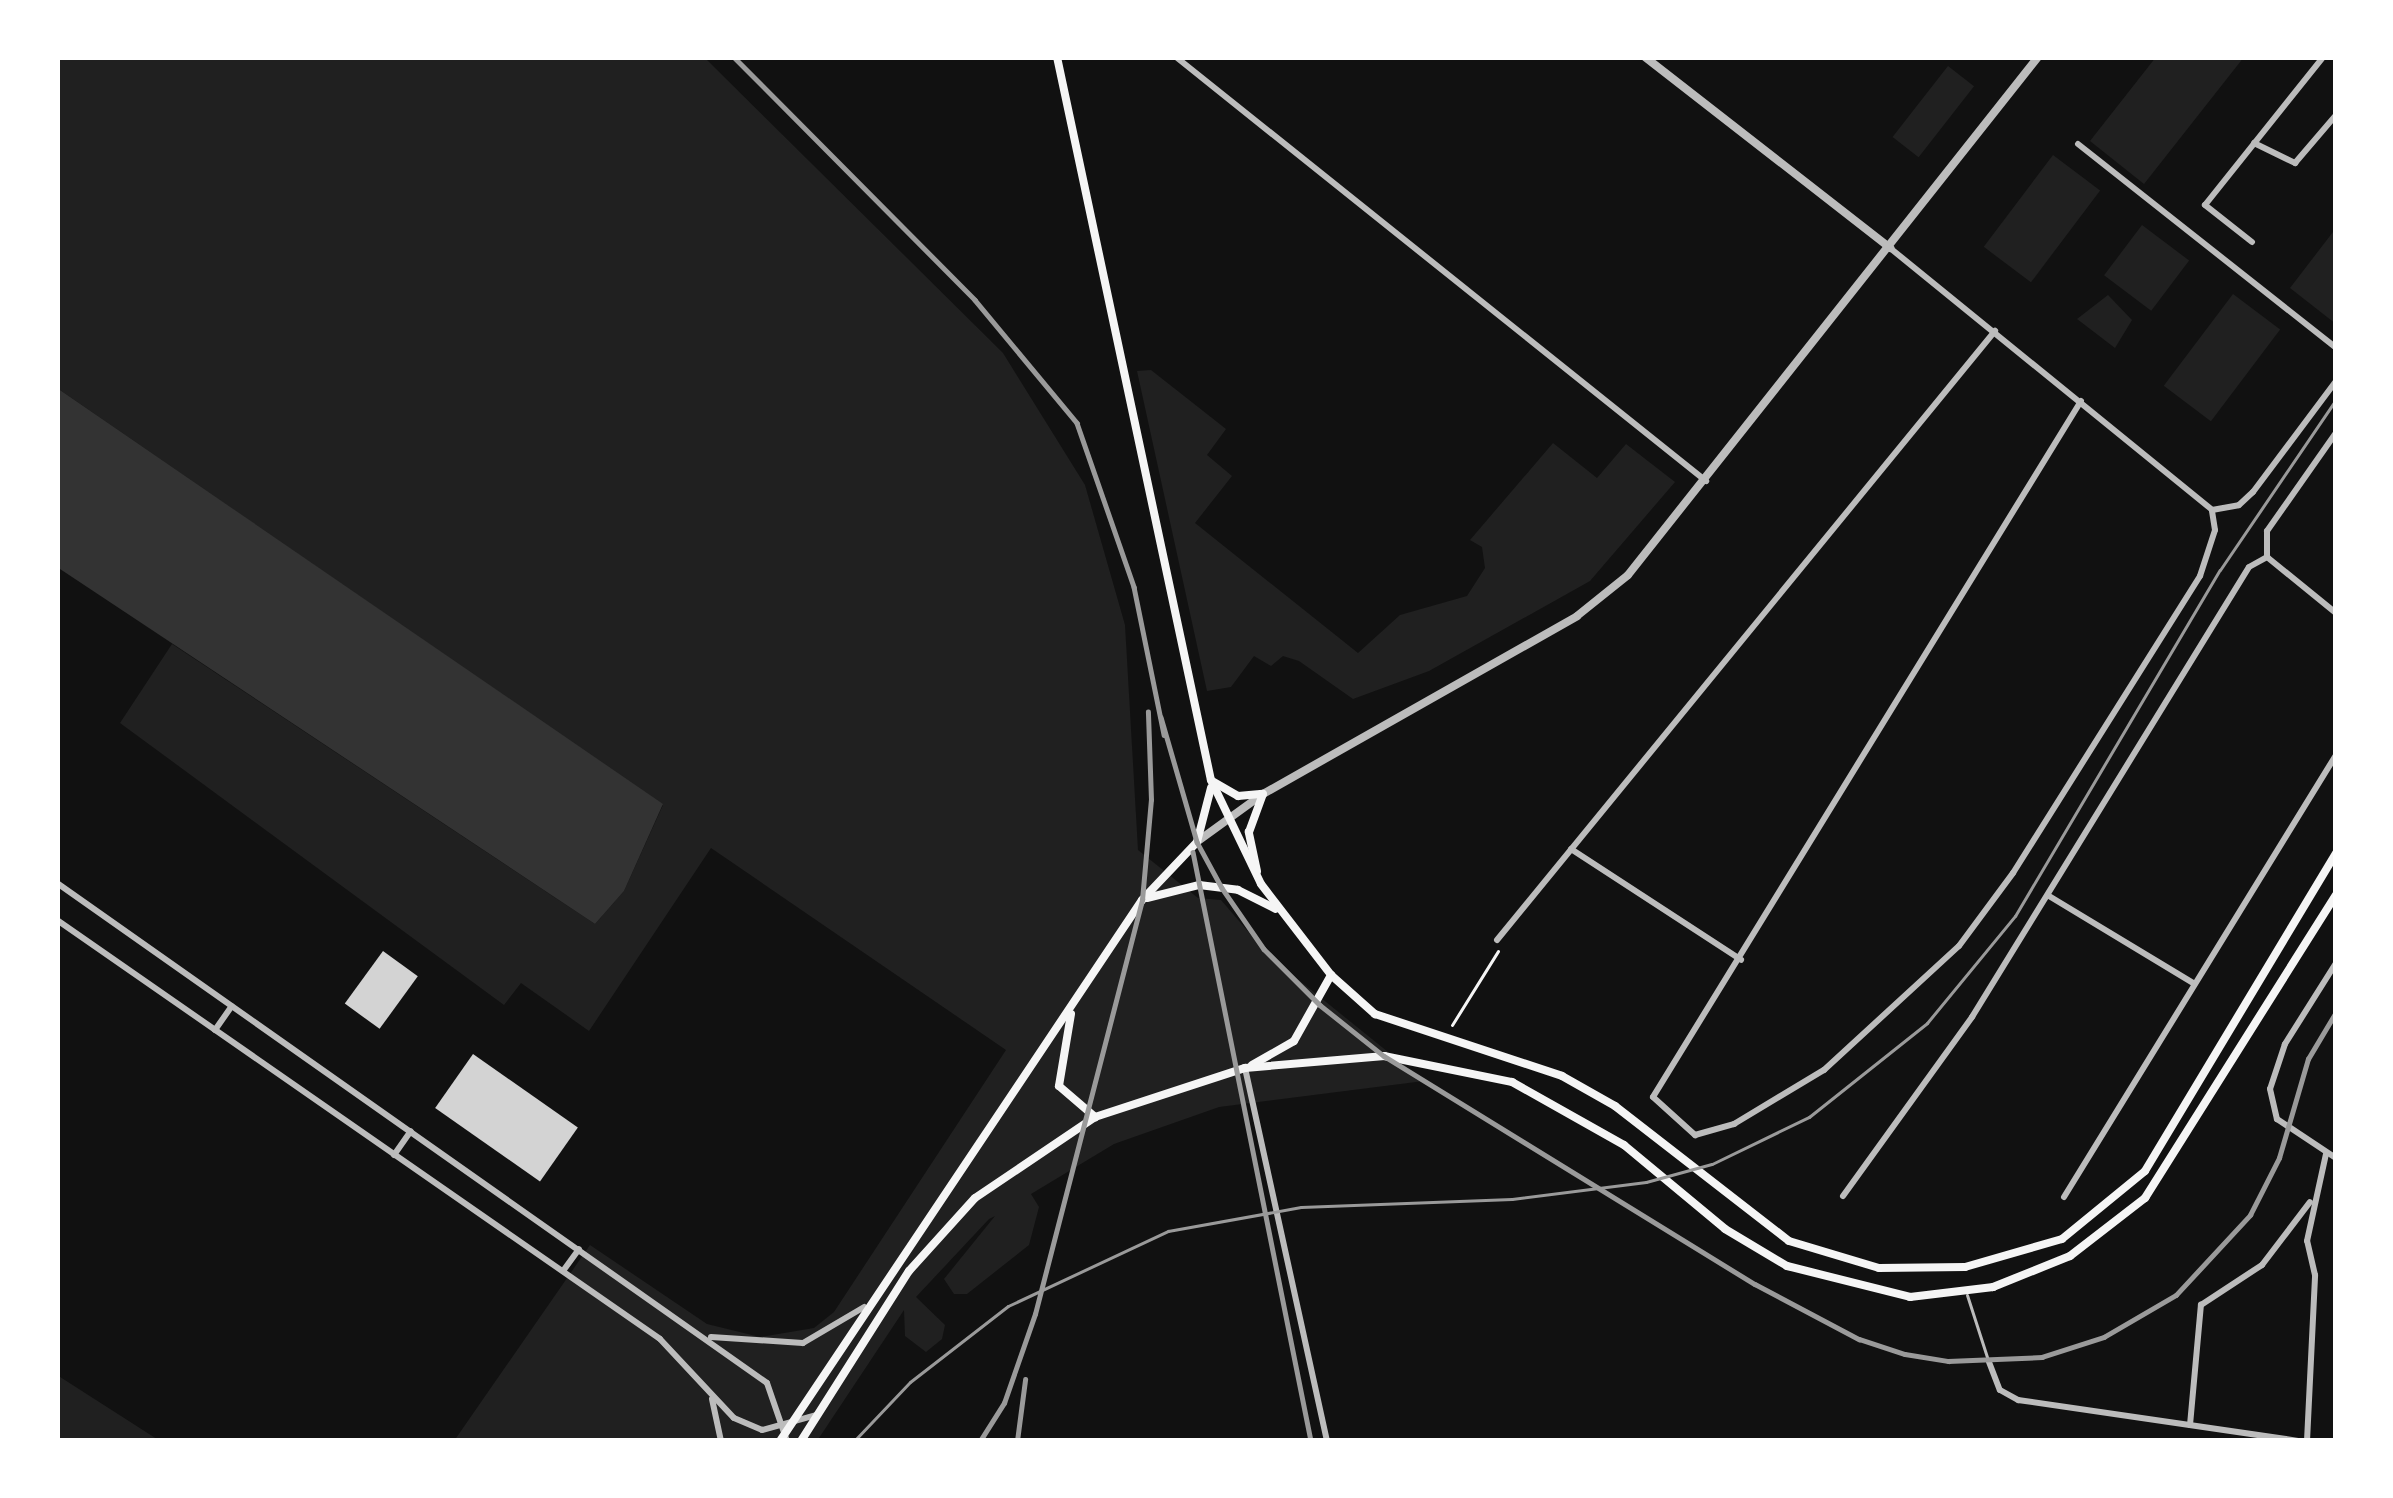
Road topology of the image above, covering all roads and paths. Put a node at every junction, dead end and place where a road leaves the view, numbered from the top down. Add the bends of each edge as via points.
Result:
1 (1057, 57) edge
2 (1176, 57) edge
3 (1645, 57) edge
4 (2038, 57) edge
5 (2324, 57) edge
6 (2336, 116) edge
7 (2254, 143) junction
8 (2078, 144) dead end
9 (2252, 242) dead end
10 (1890, 248) junction
11 (1995, 331) junction
12 (2336, 348) edge
13 (2336, 381) edge
14 (2081, 401) junction
15 (2336, 433) edge
16 (1706, 481) junction
17 (2212, 510) junction
18 (2266, 556) junction
19 (2336, 613) edge
20 (2336, 755) edge
21 (1211, 781) junction
22 (1263, 794) junction
23 (1224, 819) junction
24 (1197, 842) junction
25 (1571, 849) junction
26 (2336, 854) edge
27 (57, 883) edge
28 (1261, 884) junction
29 (2336, 895) edge
30 (2049, 896) junction
31 (1142, 900) junction
32 (1282, 913) junction
33 (57, 920) edge
34 (1497, 940) joint
35 (1741, 960) junction
36 (2336, 964) edge
37 (1331, 975) junction
38 (2195, 984) junction
39 (232, 1006) junction
40 (1072, 1007) junction
41 (1452, 1024) dead end
42 (215, 1030) junction
43 (1245, 1068) junction
44 (1095, 1117) junction
45 (411, 1131) junction
46 (2326, 1154) junction
47 (394, 1155) junction
48 (2336, 1158) edge
49 (1843, 1196) dead end
50 (2064, 1197) dead end
51 (2313, 1200) junction
52 (579, 1248) junction
53 (563, 1270) junction
54 (1967, 1295) junction
55 (864, 1307) junction
56 (704, 1335) junction
57 (1989, 1362) joint
58 (711, 1395) junction
59 (816, 1415) junction
60 (2190, 1426) junction
61 (788, 1429) junction
62 (721, 1441) edge
63 (783, 1441) edge
64 (801, 1441) edge
65 (1328, 1441) edge
66 (2298, 1441) edge
67 (2307, 1441) edge

1 - 21 main road
2 - 16 street
3 - 10 street
4 - 10 street
5 - 7 street
6 - 7 street via 2295,163
7 - 9 street via 2205,205
8 - 12 street
10 - 11 street
10 - 16 street
11 - 14 street
11 - 25 street
13 - 17 street via 2253,492 2240,505
14 - 17 street
14 - 35 street
15 - 18 street via 2267,531
16 - 22 street via 1604,597
17 - 35 street via 2209,552 2014,873 1927,982 1824,1070 1706,1137 1653,1096
18 - 19 street
18 - 30 street via 2249,567
20 - 38 street
21 - 22 main road via 1238,796
21 - 23 main road
21 - 24 main road
22 - 23 street
22 - 28 main road via 1249,832
23 - 24 street
23 - 28 main road
24 - 31 main road
25 - 34 street
25 - 35 street
26 - 37 main road via 2146,1171 2062,1239 2010,1260 1924,1272 1835,1259 1789,1240 1648,1130 1542,1068 1390,1023
27 - 39 street
28 - 32 main road
29 - 54 main road via 2144,1198 2070,1256
30 - 38 street
30 - 49 street
31 - 32 main road via 1199,885 1238,890
31 - 40 main road
32 - 37 main road
33 - 42 street
34 - 41 path via 1498,956
36 - 46 street via 2285,1044 2270,1112
37 - 43 main road via 1294,1041
38 - 50 street
39 - 42 street
39 - 45 street
40 - 44 main road via 1059,1086
40 - 55 main road
42 - 47 street
43 - 44 main road
43 - 54 main road via 1384,1056 1512,1082 1604,1132 1786,1267 1871,1291
43 - 65 street
44 - 59 main road via 1016,1164 947,1225
45 - 47 street
45 - 52 street
46 - 48 street
46 - 51 street
47 - 53 street
51 - 60 street via 2287,1223 2262,1265 2201,1305
51 - 67 street
52 - 53 street
52 - 56 street
53 - 58 street via 660,1339
54 - 57 lane
55 - 56 street via 803,1343 750,1345
55 - 61 main road
56 - 61 street via 766,1383
57 - 60 street via 2000,1390 2018,1400
58 - 61 street via 748,1425
58 - 62 street
59 - 61 street
59 - 64 main road
60 - 66 street
61 - 63 main road

